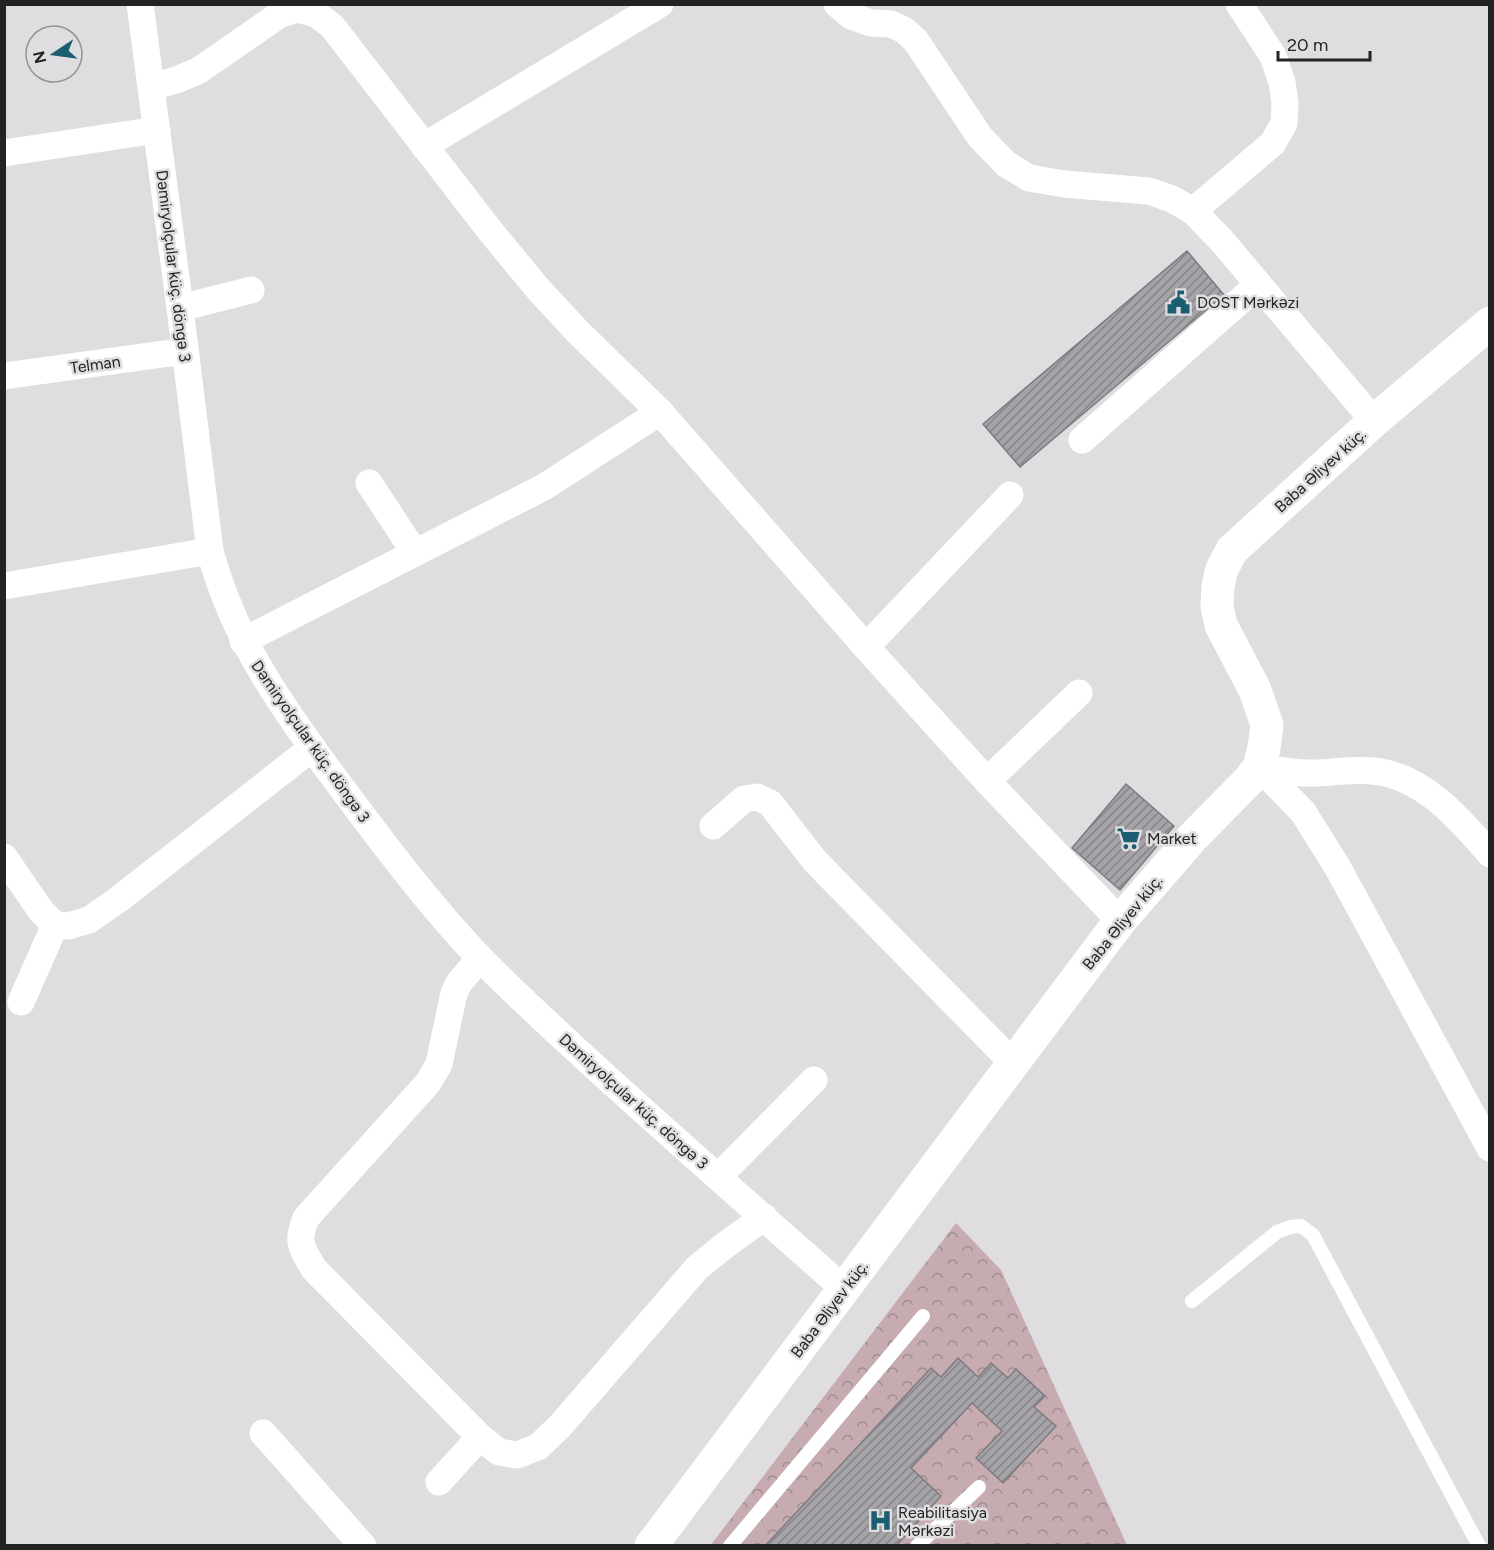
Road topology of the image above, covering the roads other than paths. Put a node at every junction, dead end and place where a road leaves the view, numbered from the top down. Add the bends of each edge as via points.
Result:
1 (140, 4) edge
2 (660, 4) edge
3 (837, 4) edge
4 (1239, 4) edge
5 (151, 87) junction
6 (157, 130) junction
7 (424, 146) junction
8 (4, 153) edge
9 (1193, 211) junction
10 (1258, 285) junction
11 (250, 290) dead end
12 (180, 308) junction
13 (1490, 323) edge
14 (185, 351) junction
15 (4, 376) edge
16 (660, 412) junction
17 (1374, 421) junction
18 (1082, 441) dead end
19 (369, 483) dead end
20 (1010, 495) dead end
21 (210, 551) junction
22 (415, 553) junction
23 (4, 586) edge
24 (243, 641) junction
25 (866, 647) junction
26 (1079, 693) dead end
27 (312, 748) junction
28 (1259, 767) junction
29 (987, 781) junction
30 (713, 826) dead end
31 (1490, 854) edge
32 (4, 857) edge
33 (1120, 921) junction
34 (55, 925) junction
35 (480, 958) junction
36 (21, 1002) dead end
37 (1013, 1063) junction
38 (814, 1080) dead end
39 (1490, 1148) edge
40 (718, 1178) junction
41 (764, 1217) junction
42 (844, 1289) junction
43 (1192, 1301) dead end
44 (923, 1316) dead end
45 (263, 1433) dead end
46 (480, 1437) junction
47 (439, 1482) dead end
48 (979, 1487) dead end
49 (363, 1545) edge
50 (651, 1545) edge
51 (730, 1545) edge
52 (917, 1545) edge
53 (1479, 1545) edge

1 - 5 street, Dəmiryolçular küç. döngə 3
2 - 7 street
3 - 9 street via 851,16 904,30 916,41 980,137 1006,164 1029,178 1149,191
4 - 9 street via 1273,56 1282,82 1284,123 1273,143
5 - 6 street, Dəmiryolçular küç. döngə 3
5 - 7 street via 198,71 279,15 297,9 316,14 332,26
6 - 8 street
6 - 12 street, Dəmiryolçular küç. döngə 3
7 - 16 street via 539,290
9 - 10 street
10 - 17 street
10 - 18 street
11 - 12 street
12 - 14 street, Dəmiryolçular küç. döngə 3
13 - 17 street, Baba Əliyev küç.
14 - 15 street, Telman
14 - 21 street, Dəmiryolçular küç. döngə 3
16 - 22 street via 544,488
16 - 25 street
17 - 28 street, Baba Əliyev küç. via 1232,550 1222,569 1218,586 1221,625 1255,690 1267,725
19 - 22 street
20 - 25 street
21 - 23 street
21 - 24 street, Dəmiryolçular küç. döngə 3
22 - 24 street
24 - 27 street, Dəmiryolçular küç. döngə 3
25 - 29 street
26 - 29 street
27 - 34 street via 89,920
27 - 35 street, Dəmiryolçular küç. döngə 3 via 389,852
28 - 31 street via 1292,773 1390,773 1425,790
28 - 33 street, Baba Əliyev küç.
28 - 39 street via 1303,812 1338,868
29 - 33 street
30 - 37 street via 744,799 757,797 770,803 815,861
32 - 34 street
33 - 37 street, Baba Əliyev küç.
34 - 36 street
35 - 40 street, Dəmiryolçular küç. döngə 3
35 - 46 street via 454,993 439,1064 428,1083 306,1218 300,1234 302,1250 314,1269
37 - 42 street, Baba Əliyev küç.
38 - 40 street
40 - 41 street, Dəmiryolçular küç. döngə 3
41 - 42 street, Dəmiryolçular küç. döngə 3
41 - 46 street via 697,1268 538,1447 517,1455 499,1452
42 - 50 street, Baba Əliyev küç.
43 - 53 lane via 1277,1232 1301,1226 1313,1235
44 - 51 lane
45 - 49 street
46 - 47 street
48 - 52 lane

